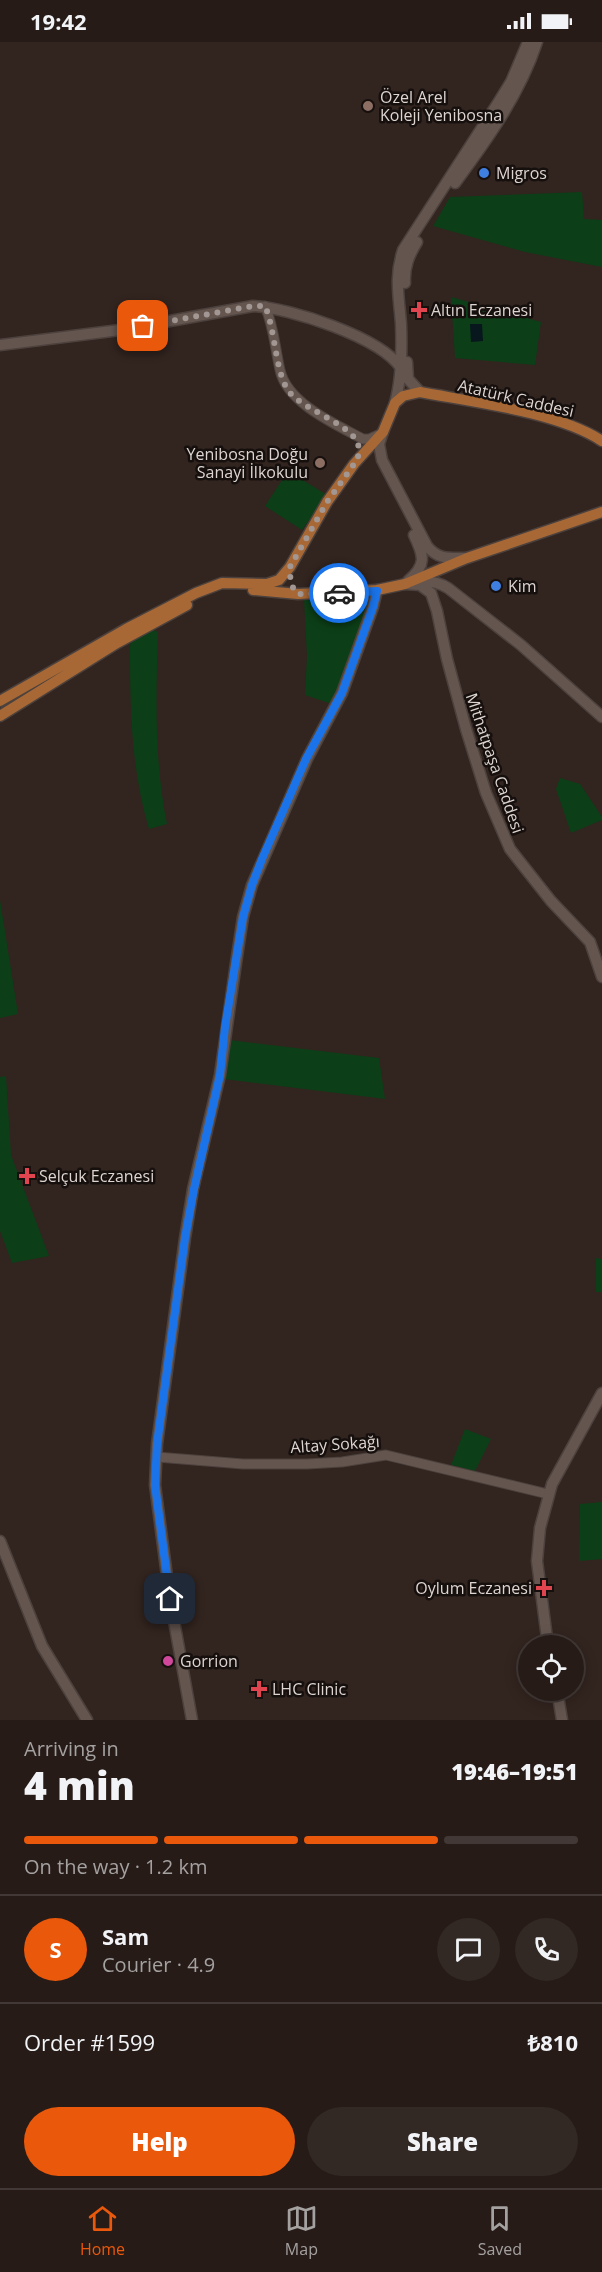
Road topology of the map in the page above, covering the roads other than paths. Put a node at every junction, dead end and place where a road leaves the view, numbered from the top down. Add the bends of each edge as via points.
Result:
1 (528, 42) edge
2 (537, 42) edge
3 (265, 306) junction
4 (0, 345) edge
5 (401, 368) junction
6 (420, 392) junction
7 (395, 403) junction
8 (383, 432) junction
9 (351, 433) junction
10 (602, 441) edge
11 (357, 460) junction
12 (602, 512) edge
13 (427, 546) junction
14 (467, 558) junction
15 (290, 567) junction
16 (442, 570) junction
17 (405, 584) junction
18 (448, 588) junction
19 (377, 591) junction
20 (298, 594) junction
21 (0, 701) edge
22 (0, 716) edge
23 (602, 717) edge
24 (602, 977) edge
25 (602, 1393) edge
26 (156, 1458) junction
27 (548, 1494) junction
28 (0, 1541) edge
29 (547, 1635) edge
30 (559, 1701) edge
31 (87, 1719) edge
32 (192, 1720) edge
33 (562, 1720) edge

1 - 5 main road via 511,82 403,250 397,267
2 - 6 main road via 504,114 410,253 404,271 408,379
3 - 4 main road
3 - 5 main road via 306,315 351,334 388,353
3 - 9 street via 287,388 310,408
5 - 7 main road
6 - 7 main road via 403,396
6 - 10 main road, Atatürk Caddesi via 566,423
7 - 8 main road
8 - 9 street via 369,440
8 - 11 main road
8 - 13 main road via 379,444 382,460
9 - 11 street via 357,442
11 - 15 main road via 327,502
11 - 17 main road via 367,457 376,463 421,551 422,565
12 - 14 main road
13 - 14 main road via 442,558
13 - 16 main road
14 - 16 main road
15 - 20 main road via 290,579
15 - 21 main road via 274,584 222,583 195,592
16 - 17 main road
16 - 18 main road
17 - 18 main road via 428,580
17 - 19 main road
17 - 24 main road, Mithatpaşa Caddesi via 420,585 431,593 466,729 506,842 551,901 590,942
18 - 23 main road via 521,645
19 - 20 main road
19 - 26 main road via 342,693 306,759 262,859 243,917 220,1075 185,1238
20 - 22 main road via 234,589 216,592 117,643
25 - 27 main road
26 - 27 street, Altay Sokağı via 307,1464 386,1455
26 - 32 main road via 159,1527
27 - 29 main road via 537,1561
28 - 31 main road via 42,1646
30 - 33 main road

